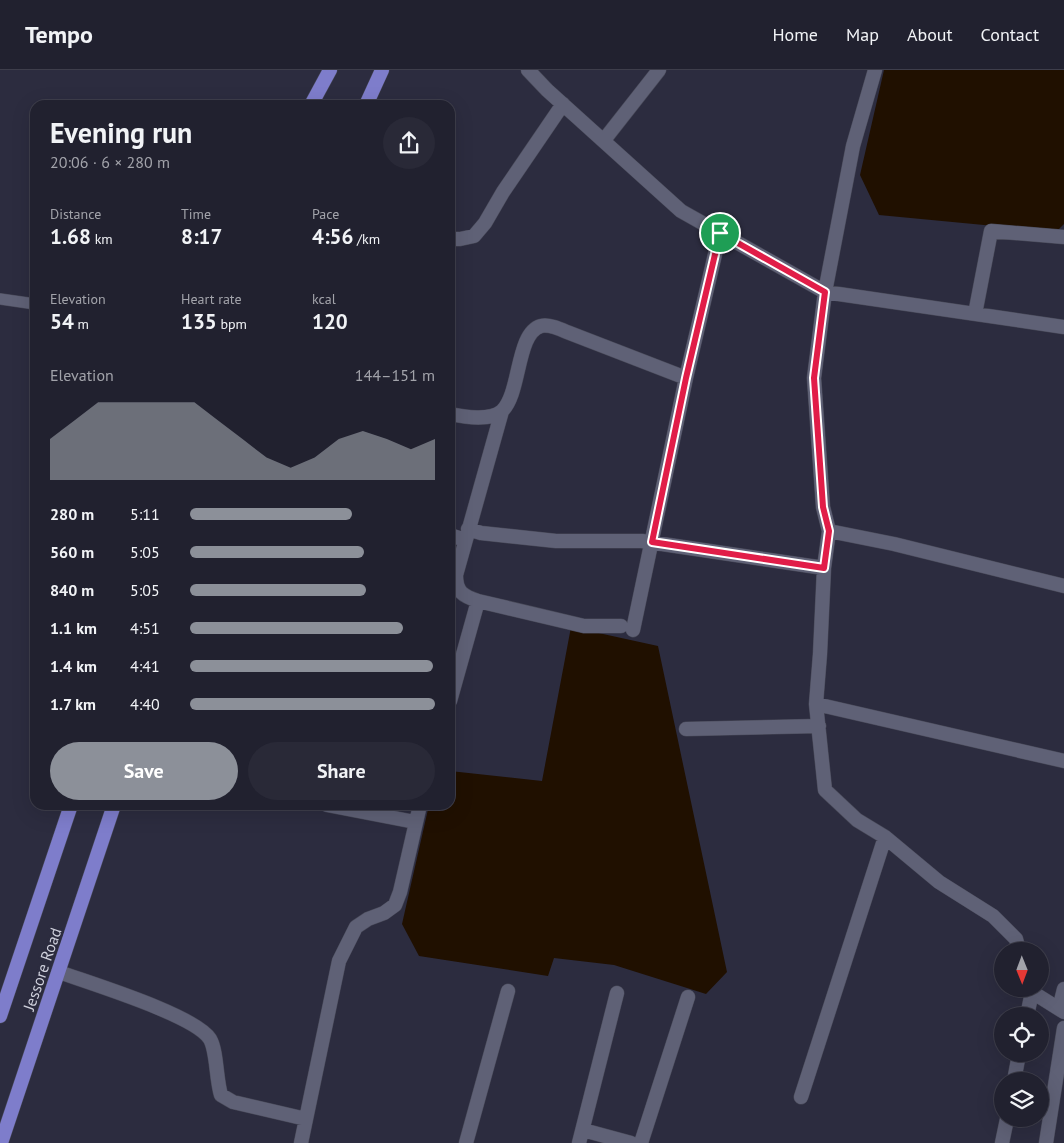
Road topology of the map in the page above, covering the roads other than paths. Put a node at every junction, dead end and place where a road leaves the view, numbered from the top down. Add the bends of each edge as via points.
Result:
1 (330, 70) edge
2 (382, 70) edge
3 (528, 70) edge
4 (659, 70) edge
5 (875, 70) edge
6 (314, 100) edge
7 (368, 100) edge
8 (563, 104) junction
9 (604, 140) junction
10 (720, 233) junction
11 (1064, 236) edge
12 (455, 238) edge
13 (825, 292) junction
14 (0, 299) edge
15 (30, 303) edge
16 (975, 314) junction
17 (1064, 327) edge
18 (686, 378) junction
19 (502, 411) junction
20 (455, 414) edge
21 (829, 531) junction
22 (467, 534) junction
23 (455, 535) edge
24 (652, 542) junction
25 (824, 568) junction
26 (1064, 586) edge
27 (478, 601) junction
28 (455, 683) edge
29 (816, 704) junction
30 (819, 726) junction
31 (686, 729) dead end
32 (1064, 761) edge
33 (69, 810) edge
34 (112, 810) edge
35 (353, 810) edge
36 (419, 810) edge
37 (415, 822) junction
38 (885, 837) junction
39 (1017, 942) edge
40 (59, 972) junction
41 (1064, 989) edge
42 (508, 991) dead end
43 (618, 993) dead end
44 (688, 997) dead end
45 (1042, 998) edge
46 (1061, 1010) edge
47 (0, 1016) edge
48 (1064, 1028) edge
49 (801, 1098) dead end
50 (306, 1119) junction
51 (1005, 1127) edge
52 (581, 1137) edge
53 (1, 1143) edge
54 (301, 1143) edge
55 (466, 1143) edge
56 (631, 1143) edge
57 (641, 1143) edge
58 (1002, 1143) edge
59 (1046, 1143) edge

1 - 6 highway
2 - 7 highway
3 - 8 street
4 - 9 street
5 - 13 street via 853,146
8 - 9 street
8 - 12 street via 485,223 474,236
9 - 10 street via 681,210
10 - 13 street
10 - 18 street
11 - 16 street via 991,231
13 - 16 street
13 - 21 street via 814,378 823,507
14 - 15 lane
16 - 17 street
18 - 19 street via 567,332 541,326 532,332 524,345 510,399
18 - 24 street
19 - 20 street via 489,417
19 - 22 street
21 - 25 street
21 - 26 street
22 - 23 street
22 - 24 street
22 - 27 street via 456,584 462,594
24 - 25 street
24 - 27 street via 627,628 584,626
25 - 29 street
27 - 28 street
29 - 30 street
29 - 32 street
30 - 31 street
30 - 38 street via 825,790 857,820
33 - 47 highway
34 - 40 highway, Jessore Road
35 - 37 street
36 - 37 street
37 - 50 street via 395,905 356,927 339,961
38 - 39 street via 938,882 993,916
38 - 49 street
40 - 50 street via 178,1016 199,1027 210,1039 221,1095 233,1102
40 - 53 highway, Jessore Road
41 - 46 street
42 - 55 street
43 - 52 street
44 - 57 street
45 - 46 street
48 - 59 street
50 - 54 street
51 - 58 street
52 - 56 street

